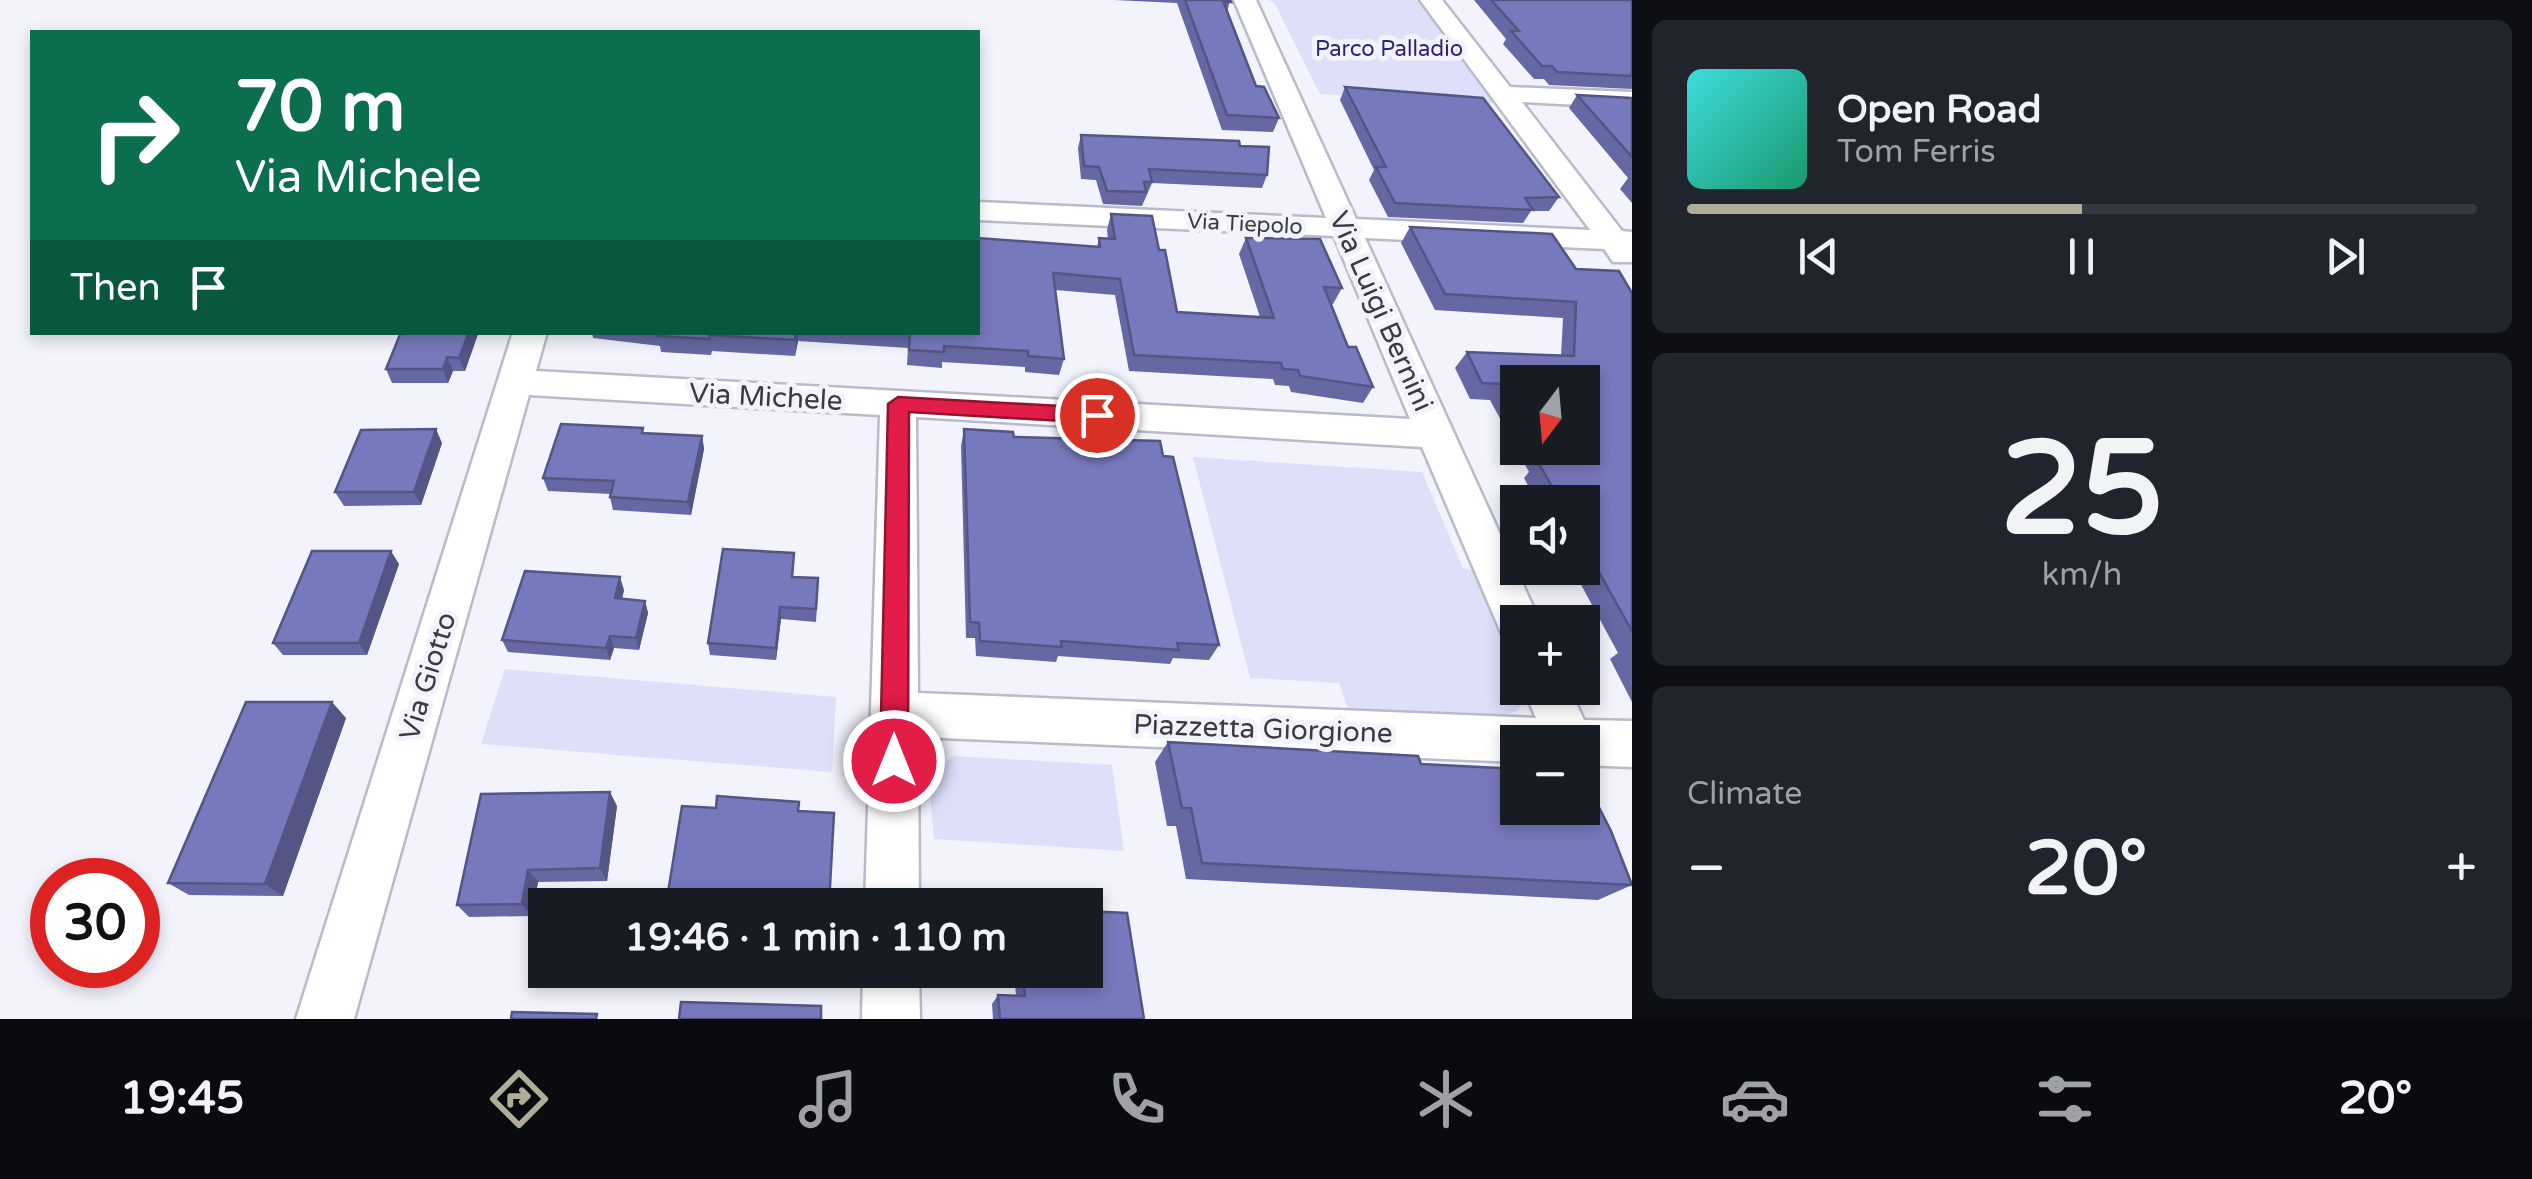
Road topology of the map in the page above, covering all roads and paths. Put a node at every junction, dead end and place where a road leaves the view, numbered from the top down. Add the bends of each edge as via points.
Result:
1 (1245, 0) edge
2 (1431, 0) edge
3 (1504, 94) junction
4 (1632, 100) edge
5 (980, 211) edge
6 (1345, 227) junction
7 (1622, 241) edge
8 (1632, 266) edge
9 (529, 335) edge
10 (514, 382) junction
11 (898, 404) junction
12 (1437, 434) junction
13 (1511, 605) edge
14 (894, 714) junction
15 (1500, 736) edge
16 (1600, 742) edge
17 (1632, 744) edge
18 (892, 888) edge
19 (891, 988) edge
20 (325, 1019) edge
21 (891, 1019) edge

1 - 6 street, Via Luigi Bernini
2 - 3 street
3 - 4 street
3 - 7 street
5 - 6 street, Via Tiepolo
6 - 7 street, Via Tiepolo
6 - 12 street, Via Luigi Bernini
7 - 8 street
9 - 10 street, Via Giotto
10 - 11 street, Via Michele
10 - 20 street, Via Giotto
11 - 12 street, Via Michele
11 - 14 street
12 - 13 street, Via Luigi Bernini
14 - 15 street, Piazzetta Giorgione
14 - 18 street
16 - 17 street, Piazzetta Giorgione
19 - 21 street

